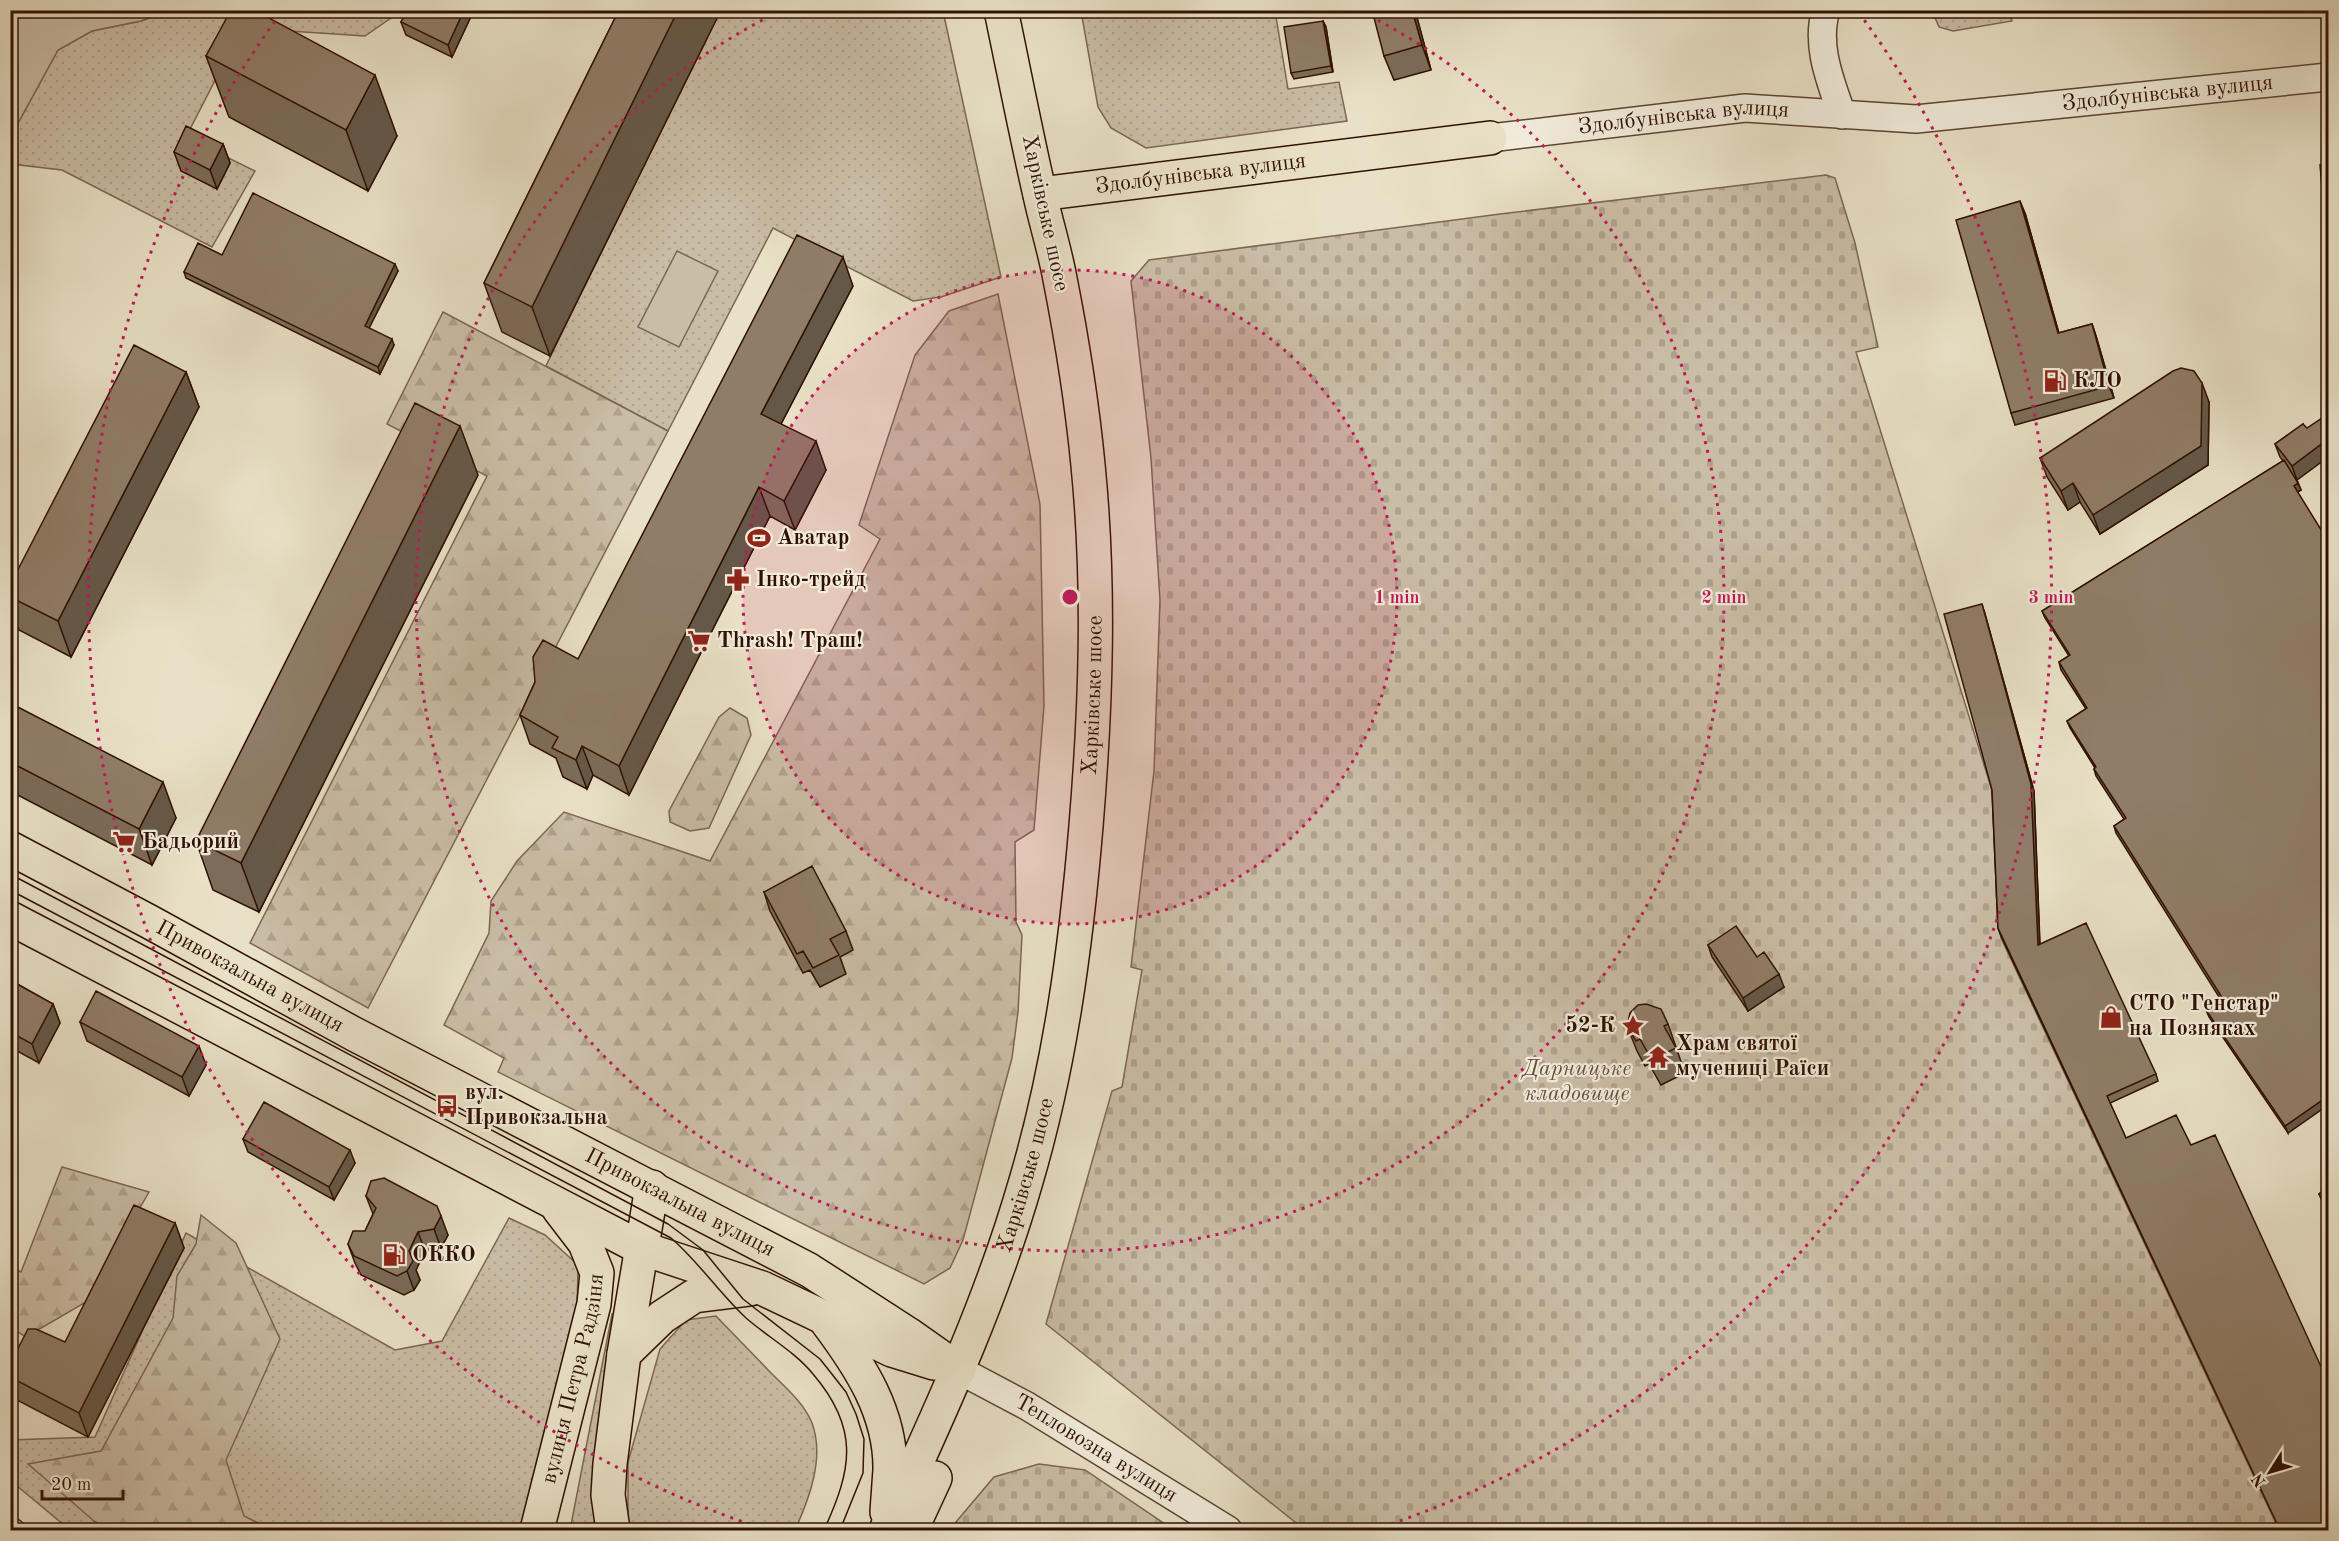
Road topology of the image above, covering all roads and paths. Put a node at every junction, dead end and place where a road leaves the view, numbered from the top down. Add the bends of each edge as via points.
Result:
1 (1001, 10) edge
2 (1826, 10) edge
3 (2328, 77) edge
4 (1842, 115) junction
5 (1490, 138) joint
6 (1040, 194) junction
7 (10, 848) edge
8 (10, 918) edge
9 (652, 1187) junction
10 (554, 1202) junction
11 (641, 1248) junction
12 (762, 1288) junction
13 (826, 1320) junction
14 (624, 1354) junction
15 (959, 1371) junction
16 (537, 1530) edge
17 (613, 1530) edge
18 (885, 1530) edge
19 (911, 1530) edge
20 (1228, 1530) edge

1 - 6 main road, Харківське шосе
2 - 4 street via 1822,37 1825,64
3 - 4 street, Здолбунівська вулиця via 1916,119
4 - 5 street, Здолбунівська вулиця via 1745,108
5 - 6 main road, Здолбунівська вулиця
6 - 15 main road, Харківське шосе via 1060,276 1088,464 1095,560 1093,750 1077,932 1047,1101 1026,1181
7 - 9 main road, Привокзальна вулиця via 354,1034
8 - 10 main road, Привокзальна вулиця
9 - 11 main road, вулиця Петра Радзіня
9 - 15 main road, Привокзальна вулиця via 809,1270
10 - 11 main road, Привокзальна вулиця
10 - 16 main road, вулиця Петра Радзіня via 585,1243 597,1273 594,1304
11 - 12 main road, Привокзальна вулиця
11 - 14 main road, вулиця Петра Радзіня
12 - 13 main road, Привокзальна вулиця
12 - 14 main road via 694,1296 662,1317
13 - 15 main road, Привокзальна вулиця via 892,1350
13 - 18 main road, Привокзальна вулиця via 865,1375 883,1423 890,1468
14 - 17 main road, вулиця Петра Радзіня via 608,1495
15 - 18 main road, Харківське шосе
15 - 19 main road, Харківське шосе via 960,1421
15 - 20 street, Тепловозна вулиця via 1027,1406

